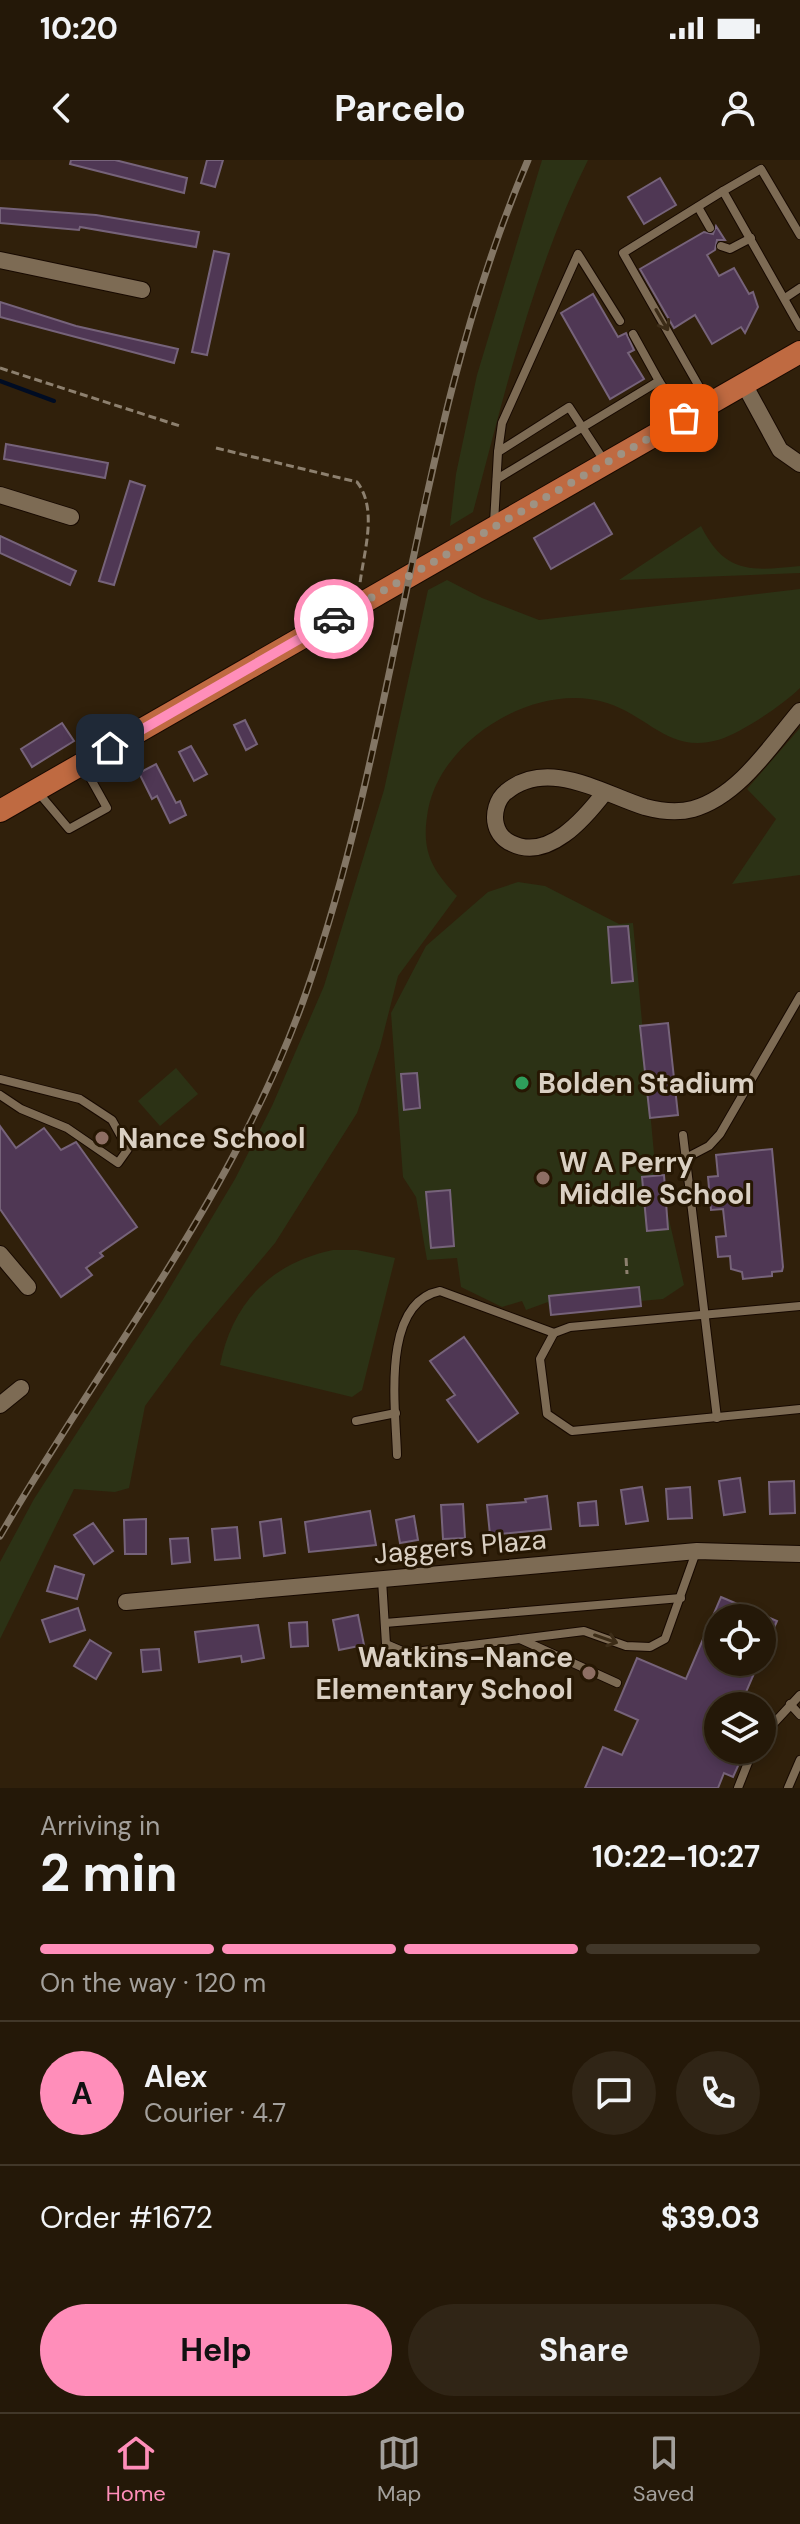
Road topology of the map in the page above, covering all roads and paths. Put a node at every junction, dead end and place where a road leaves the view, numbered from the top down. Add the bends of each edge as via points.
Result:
1 (723, 191) junction
2 (698, 207) junction
3 (710, 228) dead end
4 (800, 235) edge
5 (751, 238) junction
6 (721, 246) dead end
7 (0, 260) edge
8 (800, 288) edge
9 (142, 290) dead end
10 (785, 298) junction
11 (620, 321) dead end
12 (800, 327) edge
13 (633, 334) dead end
14 (800, 352) edge
15 (0, 368) edge
16 (659, 381) junction
17 (744, 384) junction
18 (709, 404) junction
19 (684, 418) junction
20 (180, 426) dead end
21 (584, 427) junction
22 (216, 448) dead end
23 (498, 452) junction
24 (606, 464) junction
25 (800, 464) edge
26 (497, 479) junction
27 (0, 495) edge
28 (71, 517) dead end
29 (494, 528) junction
30 (357, 607) junction
31 (800, 711) edge
32 (82, 764) junction
33 (36, 791) junction
34 (605, 792) junction
35 (0, 811) edge
36 (800, 996) edge
37 (0, 1079) edge
38 (0, 1095) edge
39 (683, 1135) dead end
40 (686, 1158) junction
41 (0, 1254) edge
42 (626, 1258) dead end
43 (627, 1274) dead end
44 (28, 1287) dead end
45 (800, 1306) edge
46 (706, 1314) junction
47 (554, 1333) junction
48 (21, 1388) dead end
49 (0, 1405) edge
50 (800, 1409) edge
51 (396, 1413) junction
52 (717, 1418) junction
53 (356, 1421) dead end
54 (397, 1455) dead end
55 (697, 1551) junction
56 (800, 1554) edge
57 (382, 1580) junction
58 (681, 1598) junction
59 (126, 1602) dead end
60 (385, 1623) junction
61 (519, 1639) junction
62 (617, 1683) dead end
63 (800, 1695) edge
64 (790, 1704) junction
65 (800, 1715) edge
66 (776, 1720) edge
67 (800, 1760) edge
68 (747, 1764) edge
69 (738, 1788) edge
70 (788, 1788) edge

1 - 2 lane
1 - 4 lane via 761,169
1 - 5 lane
2 - 3 lane
2 -> 18 lane via 623,253
5 - 6 lane via 730,249
5 - 10 lane
7 - 9 street
8 - 10 lane
10 - 12 lane
11 - 23 lane via 578,254 502,423
13 - 16 lane
14 - 17 main road
15 - 20 path
16 - 19 lane
16 - 21 lane
17 - 18 main road
17 - 25 street via 780,450
18 - 19 main road
19 - 24 main road
21 - 23 lane via 569,407
21 - 24 lane
21 - 26 lane
22 - 30 path via 357,482 365,492 369,521
23 - 26 lane
24 - 29 main road
26 - 29 lane
27 - 28 street
29 - 30 main road
30 - 32 main road
31 - 34 street via 742,778 704,805 657,810
32 - 33 main road
32 - 33 lane via 107,808 69,829
33 - 35 main road
34 - 34 street via 569,779 527,782 503,794 495,825 515,845 544,845 584,817
36 - 40 lane via 720,1134
37 - 38 lane via 80,1099 112,1120 128,1149 118,1163 67,1128
39 - 40 lane
40 - 46 lane
41 - 44 street
42 - 43 path
45 - 46 lane
46 - 47 lane
46 - 52 lane
47 - 51 lane via 440,1291 424,1296 410,1311 398,1340
47 - 52 lane via 540,1359 547,1414 564,1428 582,1432
48 - 49 street
50 - 52 lane
51 - 53 lane
51 - 54 lane
55 - 56 street, Jaggers Plaza
55 - 57 street, Jaggers Plaza
55 - 58 lane
57 - 59 street, Jaggers Plaza
57 - 60 lane
58 - 60 lane
61 -> 58 lane via 584,1631 626,1646 650,1647 665,1639
60 - 61 lane via 386,1644 407,1653
61 - 62 lane
63 - 64 lane
64 - 65 lane
64 - 66 lane
67 - 70 lane
68 - 69 lane

